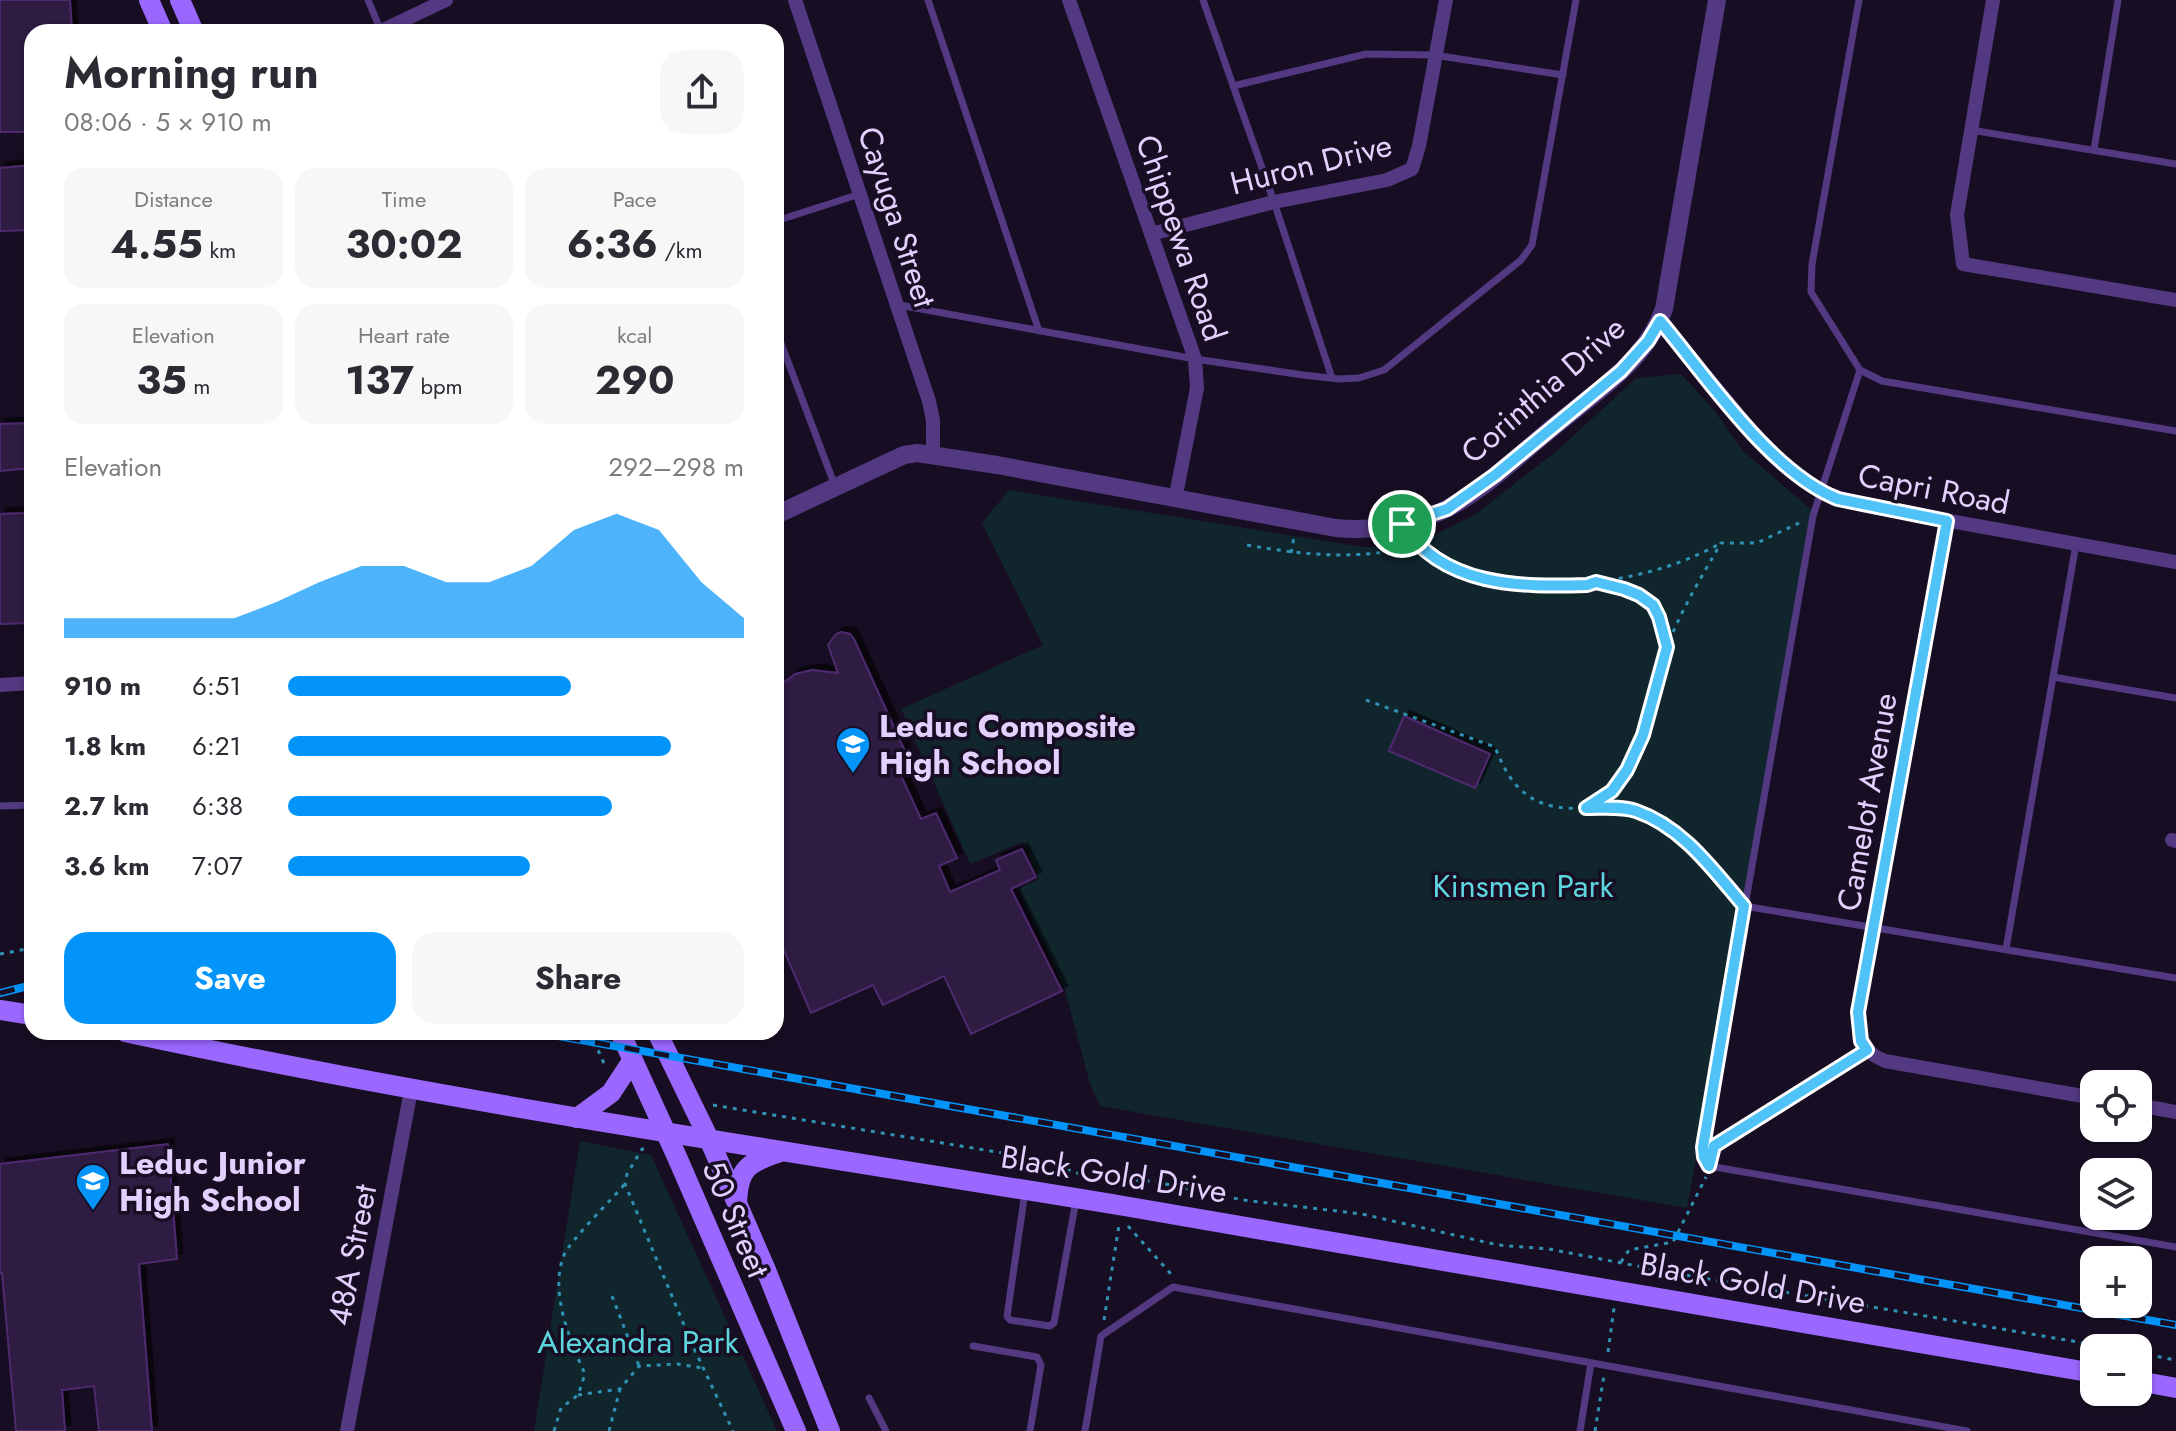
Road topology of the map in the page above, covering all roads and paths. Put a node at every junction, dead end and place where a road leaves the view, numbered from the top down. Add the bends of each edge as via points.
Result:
1 (149, 0) edge
2 (180, 0) edge
3 (368, 0) edge
4 (446, 0) edge
5 (795, 0) edge
6 (928, 0) edge
7 (1069, 0) edge
8 (1203, 0) edge
9 (1446, 0) edge
10 (1576, 0) edge
11 (1717, 0) edge
12 (1859, 0) edge
13 (1993, 0) edge
14 (2118, 0) edge
15 (424, 5) edge
16 (160, 24) edge
17 (190, 24) edge
18 (377, 24) edge
19 (393, 24) edge
20 (1434, 55) junction
21 (1563, 75) junction
22 (1233, 86) junction
23 (1971, 130) junction
24 (2094, 150) junction
25 (2176, 164) edge
26 (860, 194) junction
27 (1274, 202) junction
28 (784, 218) edge
29 (1151, 234) junction
30 (2176, 300) edge
31 (897, 305) junction
32 (1660, 321) junction
33 (1039, 331) junction
34 (784, 351) edge
35 (1195, 359) junction
36 (1860, 370) junction
37 (1332, 378) junction
38 (2176, 431) edge
39 (933, 454) junction
40 (836, 488) junction
41 (1821, 492) junction
42 (1175, 500) junction
43 (784, 511) edge
44 (1813, 516) junction
45 (1947, 521) junction
46 (1402, 524) junction
47 (1721, 543) junction
48 (2076, 544) junction
49 (1247, 545) dead end
50 (1419, 546) junction
51 (2176, 562) edge
52 (1596, 582) junction
53 (1667, 647) junction
54 (2053, 677) junction
55 (24, 684) edge
56 (0, 685) edge
57 (2176, 698) edge
58 (1366, 700) dead end
59 (24, 805) edge
60 (0, 806) edge
61 (1586, 808) junction
62 (1744, 906) junction
63 (1873, 927) junction
64 (2006, 949) junction
65 (24, 950) edge
66 (0, 954) edge
67 (2176, 978) edge
68 (0, 1010) edge
69 (24, 1014) edge
70 (163, 1040) edge
71 (593, 1040) edge
72 (623, 1040) edge
73 (661, 1040) edge
74 (1867, 1050) junction
75 (632, 1061) junction
76 (619, 1084) junction
77 (411, 1090) junction
78 (2080, 1096) edge
79 (689, 1100) junction
80 (2152, 1108) edge
81 (2176, 1112) edge
82 (577, 1118) junction
83 (655, 1131) junction
84 (709, 1139) junction
85 (783, 1151) junction
86 (1709, 1166) junction
87 (1127, 1182) junction
88 (625, 1184) junction
89 (1026, 1190) junction
90 (1076, 1198) junction
91 (737, 1204) junction
92 (1123, 1205) junction
93 (2176, 1247) edge
94 (1621, 1262) junction
95 (1184, 1289) junction
96 (612, 1296) dead end
97 (1101, 1336) junction
98 (2080, 1342) edge
99 (973, 1346) dead end
100 (2152, 1356) edge
101 (2176, 1360) edge
102 (1591, 1363) junction
103 (639, 1366) junction
104 (704, 1368) junction
105 (2080, 1371) edge
106 (2152, 1384) edge
107 (2176, 1388) edge
108 (620, 1389) junction
109 (578, 1395) junction
110 (869, 1398) dead end
111 (347, 1431) edge
112 (554, 1431) edge
113 (609, 1431) edge
114 (733, 1431) edge
115 (796, 1431) edge
116 (830, 1431) edge
117 (886, 1431) edge
118 (1030, 1431) edge
119 (1085, 1431) edge
120 (1580, 1431) edge
121 (1967, 1431) edge

1 - 16 main road
2 - 17 main road
3 - 18 lane
4 - 15 street
5 - 26 street, Cayuga Street
6 - 33 lane
7 - 29 street, Chippewa Road
8 - 22 lane
9 - 20 street, Huron Drive
10 - 21 lane
11 - 32 street, Corinthia Drive
12 - 36 lane via 1811,292
13 - 23 street
14 - 24 lane
15 - 19 street
20 - 21 lane
20 - 22 lane via 1366,54
20 - 27 street, Huron Drive via 1412,169 1387,180
21 - 37 lane via 1532,245 1521,260 1384,370 1359,378
22 - 27 lane
23 - 24 lane
23 - 30 street via 1957,215 1963,264
24 - 25 lane
26 - 28 lane
26 - 31 street, Cayuga Street
27 - 29 street, Huron Drive
27 - 37 lane
29 - 35 street, Chippewa Road
31 - 33 lane
31 - 39 street, Cayuga Street via 929,401
32 - 41 street, Capri Road via 1758,439
32 - 46 street, Corinthia Drive via 1621,371 1495,475 1447,509
33 - 35 lane
34 - 40 lane
35 - 37 lane
35 - 42 street, Chippewa Road via 1197,388
36 - 38 lane via 1882,381
36 - 41 lane
39 - 40 street, Corinthia Drive via 904,455
39 - 42 street, Corinthia Drive
40 - 43 street, Corinthia Drive
41 - 44 lane
41 - 45 street, Capri Road
42 - 46 street, Corinthia Drive via 1336,528
44 - 47 path via 1766,541
44 - 62 lane
45 - 48 street, Capri Road
45 - 63 street, Camelot Avenue
46 - 50 path
47 - 52 path via 1647,574
47 - 53 path
48 - 51 street, Capri Road
48 - 54 lane
49 - 50 path via 1329,556
50 - 52 path via 1467,575 1494,582 1534,587
52 - 53 path via 1639,595 1653,605
53 - 61 path via 1643,735 1627,770 1612,791
54 - 57 lane
54 - 64 lane
55 - 56 street
58 - 61 path via 1495,747 1508,777 1542,804
59 - 60 lane
61 - 62 path via 1635,811 1661,823 1702,856
62 - 63 lane
62 - 86 lane via 1703,1147
63 - 64 lane
63 - 74 street, Camelot Avenue via 1858,1012
64 - 67 lane
65 - 66 path
68 - 69 main road
70 - 77 main road, Black Gold Drive
71 - 76 path via 609,1076
72 - 75 main road, 50 Street
73 - 79 main road, 50 Street
74 - 78 street via 1885,1061
74 - 86 path via 1714,1146
75 - 76 main road
75 - 83 main road, 50 Street
76 - 82 main road
77 - 82 main road, Black Gold Drive
77 - 111 street, 48A Street
79 - 84 main road, 50 Street
79 - 87 path via 1033,1158 1116,1185
80 - 81 street
82 - 83 main road, Black Gold Drive
83 - 84 main road, Black Gold Drive
83 - 88 path via 653,1150 642,1149
83 - 115 main road, 50 Street
84 - 85 main road, Black Gold Drive
84 - 91 main road, 50 Street
85 - 89 main road, Black Gold Drive
85 - 91 main road via 745,1170 738,1182
86 - 93 lane
86 - 94 path via 1673,1242 1629,1250
87 - 92 path
87 - 94 path via 1151,1181 1243,1200 1362,1214 1498,1245
88 - 104 path
88 - 109 path via 564,1254 558,1295 585,1374
89 - 90 main road, Black Gold Drive
89 - 90 lane via 1010,1320 1054,1323
90 - 92 main road, Black Gold Drive
91 - 116 main road, 50 Street
92 - 105 main road, Black Gold Drive
94 - 98 path
95 - 97 lane via 1173,1287
95 - 97 path via 1120,1217
95 - 102 lane
96 - 103 path
97 - 119 lane
99 - 118 lane via 1037,1357 1041,1365
100 - 101 path
102 - 120 lane
102 - 121 lane
103 - 104 path
103 - 108 path
104 - 114 path
106 - 107 main road
108 - 109 path
108 - 113 path
109 - 112 path via 561,1408
110 - 117 lane

